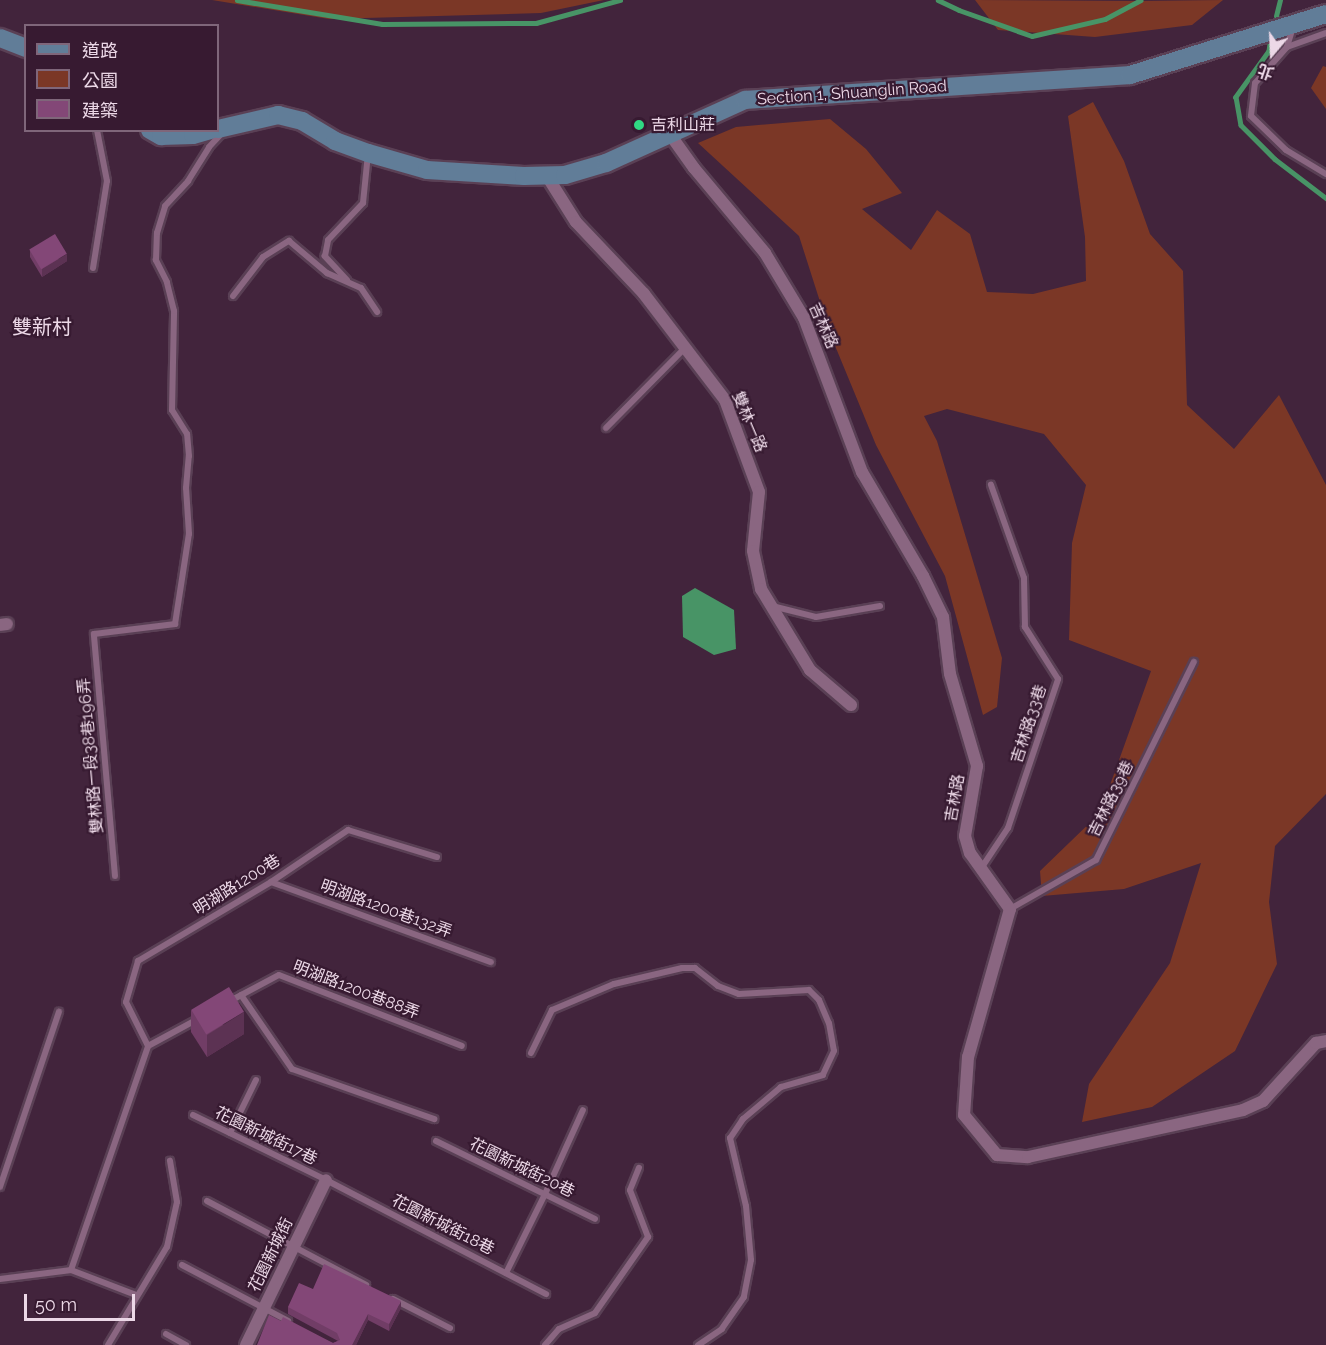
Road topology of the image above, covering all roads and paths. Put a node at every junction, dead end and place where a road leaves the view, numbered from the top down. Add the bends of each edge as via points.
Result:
1 (1326, 14) edge
2 (1294, 24) junction
3 (1326, 33) edge
4 (0, 38) edge
5 (1287, 46) junction
6 (24, 47) edge
7 (219, 128) edge
8 (97, 132) edge
9 (154, 132) edge
10 (204, 132) edge
11 (217, 132) edge
12 (669, 133) junction
13 (368, 153) junction
14 (1326, 174) edge
15 (547, 176) junction
16 (93, 268) dead end
17 (348, 280) junction
18 (233, 296) dead end
19 (377, 312) dead end
20 (685, 348) junction
21 (606, 428) dead end
22 (991, 485) dead end
23 (771, 606) junction
24 (880, 606) dead end
25 (1194, 662) dead end
26 (851, 705) dead end
27 (437, 857) dead end
28 (982, 867) junction
29 (115, 876) dead end
30 (271, 882) junction
31 (1010, 909) junction
32 (491, 962) dead end
33 (241, 995) junction
34 (220, 1006) edge
35 (59, 1012) dead end
36 (210, 1012) edge
37 (1326, 1041) edge
38 (148, 1046) junction
39 (462, 1046) dead end
40 (531, 1053) dead end
41 (256, 1080) dead end
42 (583, 1110) dead end
43 (193, 1115) dead end
44 (434, 1119) dead end
45 (230, 1133) junction
46 (436, 1142) dead end
47 (170, 1161) dead end
48 (639, 1168) dead end
49 (326, 1180) junction
50 (0, 1187) edge
51 (545, 1194) junction
52 (207, 1201) dead end
53 (595, 1219) dead end
54 (294, 1248) junction
55 (182, 1265) dead end
56 (71, 1270) junction
57 (506, 1273) junction
58 (0, 1279) edge
59 (377, 1290) edge
60 (546, 1294) dead end
61 (136, 1295) junction
62 (388, 1296) edge
63 (264, 1309) junction
64 (294, 1324) edge
65 (450, 1328) dead end
66 (166, 1334) dead end
67 (108, 1345) edge
68 (186, 1345) edge
69 (246, 1345) edge
70 (545, 1345) edge
71 (698, 1345) edge

1 - 2 street, Section 1, Shuanglin Road
2 - 5 lane
2 - 12 street, Section 1, Shuanglin Road via 1130,75 745,100
3 - 5 lane
4 - 6 street
5 - 14 lane via 1255,83 1251,116 1286,150
7 - 13 street, Section 1, Shuanglin Road via 278,115 302,121 335,141
8 - 16 lane via 107,181
9 - 10 street, Section 1, Shuanglin Road via 161,136
11 - 29 lane, 雙林路一段38巷196弄 via 188,181 165,206 157,232 156,260 167,282 174,311 172,410 187,434 189,456 189,534 175,624 94,634
12 - 15 street, Section 1, Shuanglin Road via 606,163
12 - 28 street, 吉林路 via 765,253 804,318 862,472 943,617 950,674 977,766 965,836 970,853
13 - 15 street, Section 1, Shuanglin Road via 426,170
13 - 17 lane via 363,203 327,240 326,256
15 - 20 street, 雙林一路 via 576,222 644,294
17 - 18 lane via 327,273 289,241 263,257
17 - 19 lane via 361,288
20 - 21 lane
20 - 23 street, 雙林一路 via 725,400 759,492 753,551 761,589
22 - 28 lane, 吉林路33巷 via 1024,578 1025,627 1058,679 1008,828
23 - 24 lane via 816,617
23 - 26 street, 雙林一路 via 810,670
25 - 31 lane, 吉林路39巷 via 1096,860
27 - 30 lane, 明湖路1200巷 via 348,830
28 - 31 street, 吉林路
30 - 32 lane, 明湖路1200巷132弄
30 - 38 lane, 明湖路1200巷 via 138,961 126,1002
31 - 37 street via 968,1058 964,1115 997,1155 1028,1157 1243,1110 1263,1101 1316,1043
33 - 34 lane
33 - 39 lane, 明湖路1200巷88弄 via 279,975
33 - 44 lane via 292,1069
35 - 50 lane
36 - 38 lane
38 - 56 lane
40 - 71 lane via 552,1010 614,984 681,968 695,968 718,986 739,993 809,990 819,1000 829,1023 834,1051 823,1075 781,1087 743,1119 730,1138 746,1206 751,1260 744,1297 722,1329
41 - 45 lane
42 - 51 lane
43 - 45 lane, 花園新城街17巷
45 - 49 lane, 花園新城街17巷
46 - 51 lane, 花園新城街20巷
47 - 61 lane via 177,1202 167,1247
48 - 70 lane via 630,1190 648,1237 595,1313 559,1329
49 - 54 street, 花園新城街
49 - 57 lane, 花園新城街18巷
51 - 53 lane, 花園新城街20巷
51 - 57 lane
52 - 54 lane
54 - 59 lane
54 - 63 street, 花園新城街
55 - 63 lane
56 - 58 lane
56 - 61 lane
57 - 60 lane, 花園新城街18巷
61 - 67 lane
62 - 65 lane
63 - 64 lane
63 - 69 street, 花園新城街
66 - 68 lane

